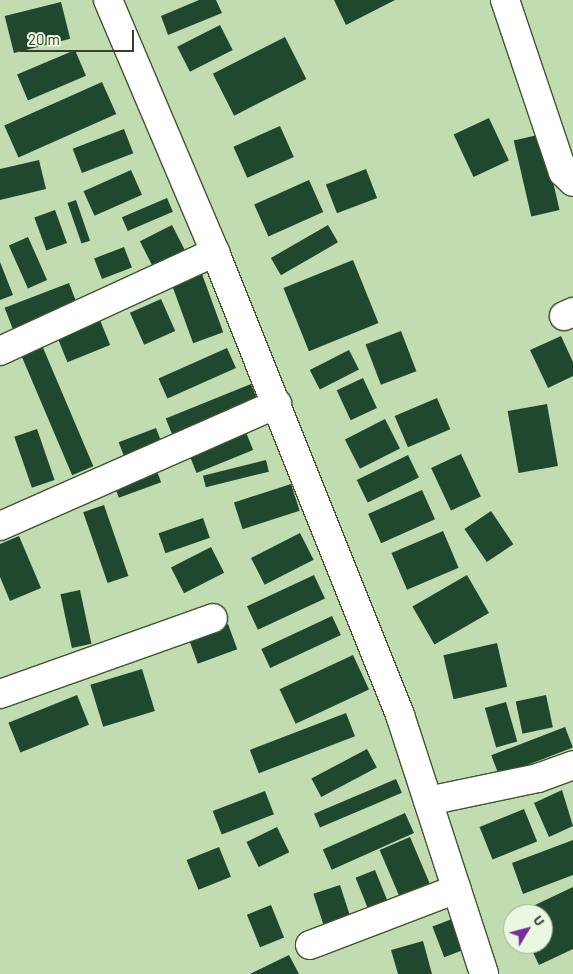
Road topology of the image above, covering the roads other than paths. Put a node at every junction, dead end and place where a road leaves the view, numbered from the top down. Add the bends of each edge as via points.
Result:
1 (108, 0) edge
2 (505, 0) edge
3 (573, 182) edge
4 (215, 252) junction
5 (0, 351) edge
6 (277, 404) junction
7 (0, 526) edge
8 (213, 618) dead end
9 (0, 694) edge
10 (573, 765) edge
11 (428, 801) junction
12 (457, 889) junction
13 (310, 945) dead end
14 (484, 974) edge

1 - 4 street
2 - 3 street via 563,172
4 - 5 street
4 - 6 street
6 - 7 street
6 - 11 street via 400,715
8 - 9 street
10 - 11 street via 538,778
11 - 12 street
12 - 13 street
12 - 14 street

